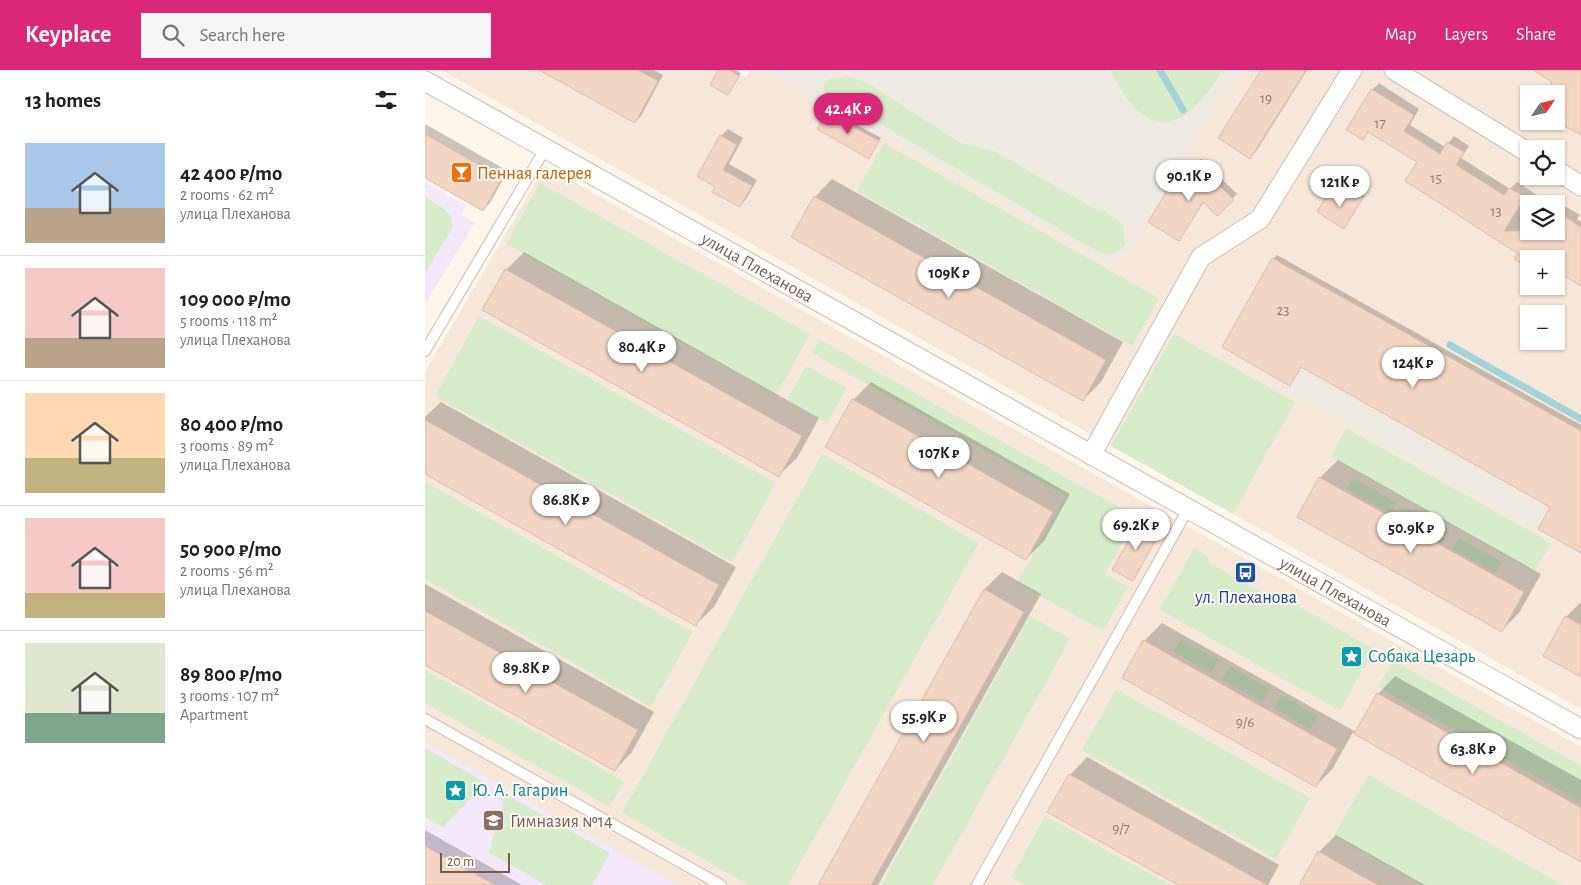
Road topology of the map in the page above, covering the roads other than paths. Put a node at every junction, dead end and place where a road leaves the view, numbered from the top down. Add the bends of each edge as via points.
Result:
1 (1352, 70) edge
2 (1395, 70) edge
3 (425, 81) edge
4 (1520, 147) edge
5 (545, 149) junction
6 (1565, 176) edge
7 (1581, 186) edge
8 (425, 351) edge
9 (1091, 454) junction
10 (1188, 509) junction
11 (425, 719) edge
12 (1581, 730) edge
13 (721, 885) edge
14 (977, 885) edge

1 - 9 street via 1260,219 1201,257
2 - 4 street
3 - 5 street, улица Плеханова
5 - 8 lane
5 - 9 street, улица Плеханова
6 - 7 street
9 - 10 street, улица Плеханова
10 - 12 street, улица Плеханова
10 - 14 lane
11 - 13 lane

